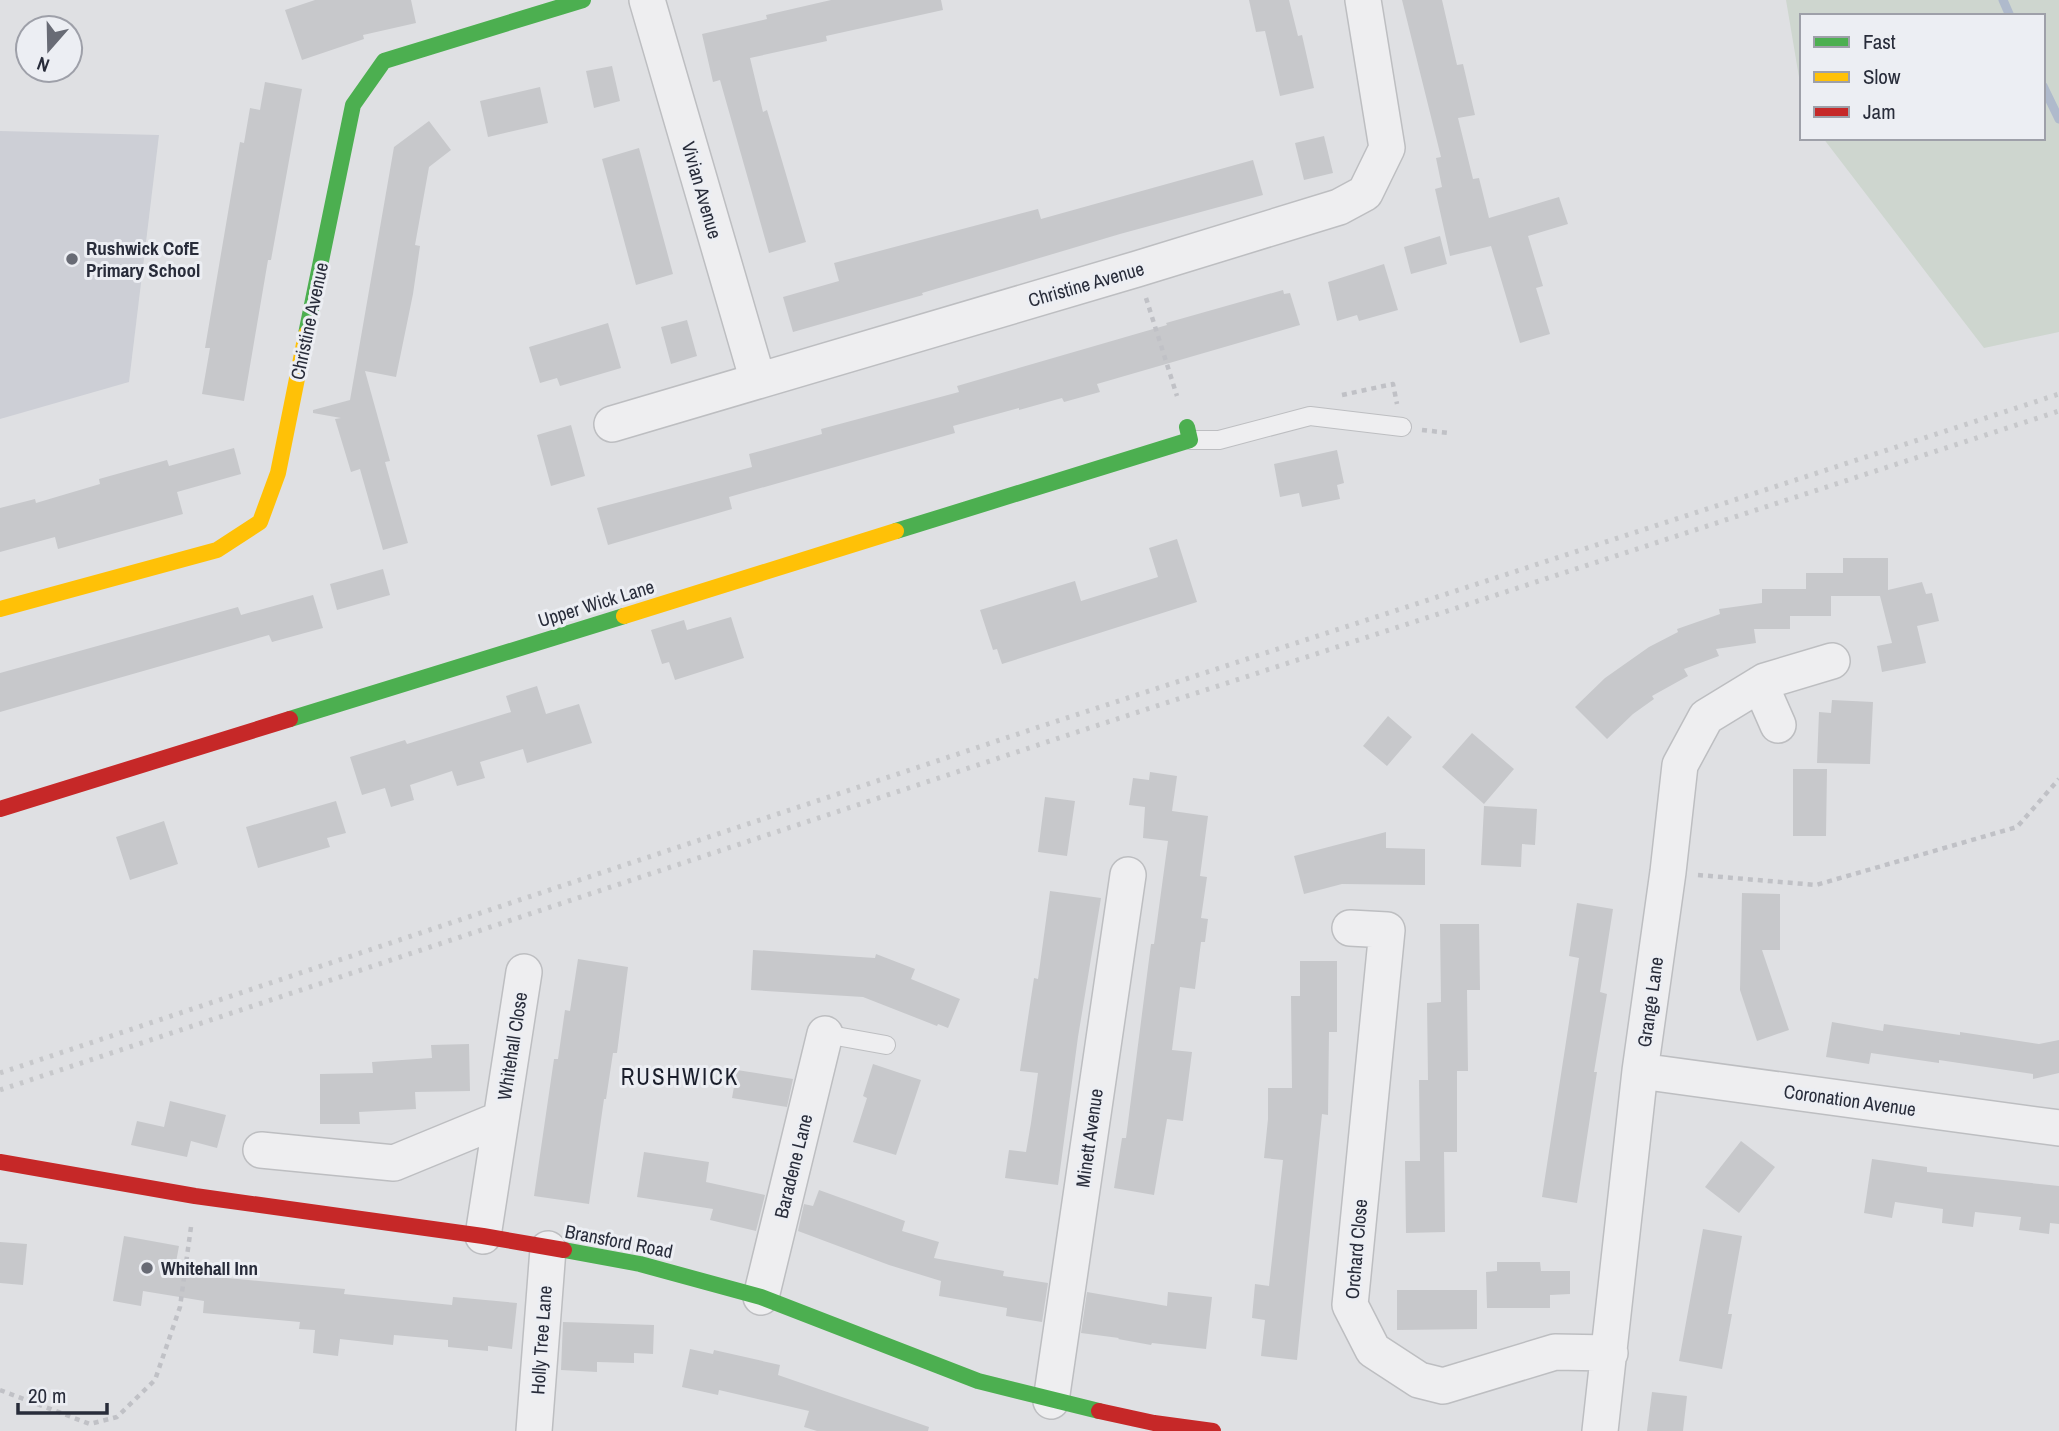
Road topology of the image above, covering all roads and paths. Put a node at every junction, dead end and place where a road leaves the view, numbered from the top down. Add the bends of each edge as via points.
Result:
1 (583, 0) edge
2 (647, 0) edge
3 (1363, 0) edge
4 (1137, 269) junction
5 (758, 381) junction
6 (612, 424) dead end
7 (1402, 427) dead end
8 (1188, 433) junction
9 (0, 608) edge
10 (1832, 662) dead end
11 (1760, 684) junction
12 (1778, 725) dead end
13 (2059, 779) edge
14 (0, 809) edge
15 (1668, 872) junction
16 (1128, 875) dead end
17 (1350, 928) dead end
18 (524, 972) dead end
19 (825, 1034) joint
20 (886, 1045) dead end
21 (1640, 1071) junction
22 (501, 1119) junction
23 (2059, 1128) edge
24 (261, 1150) dead end
25 (0, 1162) edge
26 (195, 1196) junction
27 (483, 1236) junction
28 (548, 1249) junction
29 (761, 1297) junction
30 (1610, 1353) junction
31 (0, 1391) edge
32 (1051, 1401) junction
33 (90, 1424) junction
34 (1154, 1427) edge
35 (94, 1431) edge
36 (534, 1431) edge
37 (1213, 1431) edge
38 (1600, 1431) edge

1 - 9 street, Christine Avenue via 384,61 353,105 278,473 260,522 217,550
2 - 5 street, Vivian Avenue
3 - 4 street, Christine Avenue via 1387,148 1365,193 1339,207
4 - 5 street, Christine Avenue
4 - 8 path
5 - 6 street, Christine Avenue
7 - 8 lane via 1310,416 1219,440
8 - 14 street, Upper Wick Lane
10 - 11 street, Grange Lane
11 - 12 street
11 - 15 street, Grange Lane via 1706,717 1680,765
13 - 15 path via 2017,827 1816,885
15 - 21 street, Grange Lane
16 - 32 street, Minett Avenue
17 - 30 street, Orchard Close via 1387,930 1350,1305 1373,1350 1419,1380 1443,1386 1555,1352
18 - 22 street, Whitehall Close
19 - 20 lane
19 - 29 street, Baradene Lane
21 - 23 street, Coronation Avenue
21 - 30 street, Grange Lane
22 - 24 street, Whitehall Close via 394,1163
22 - 27 street, Whitehall Close
25 - 26 street, Bransford Road
26 - 27 street, Bransford Road
26 - 33 path via 180,1307 155,1380 117,1417
27 - 28 street, Bransford Road
28 - 29 street, Bransford Road via 640,1264
28 - 36 street, Holly Tree Lane
29 - 32 street, Bransford Road via 978,1381
30 - 38 street, Grange Lane
31 - 33 path
32 - 34 street, Bransford Road
33 - 35 path
34 - 37 street, Bransford Road

